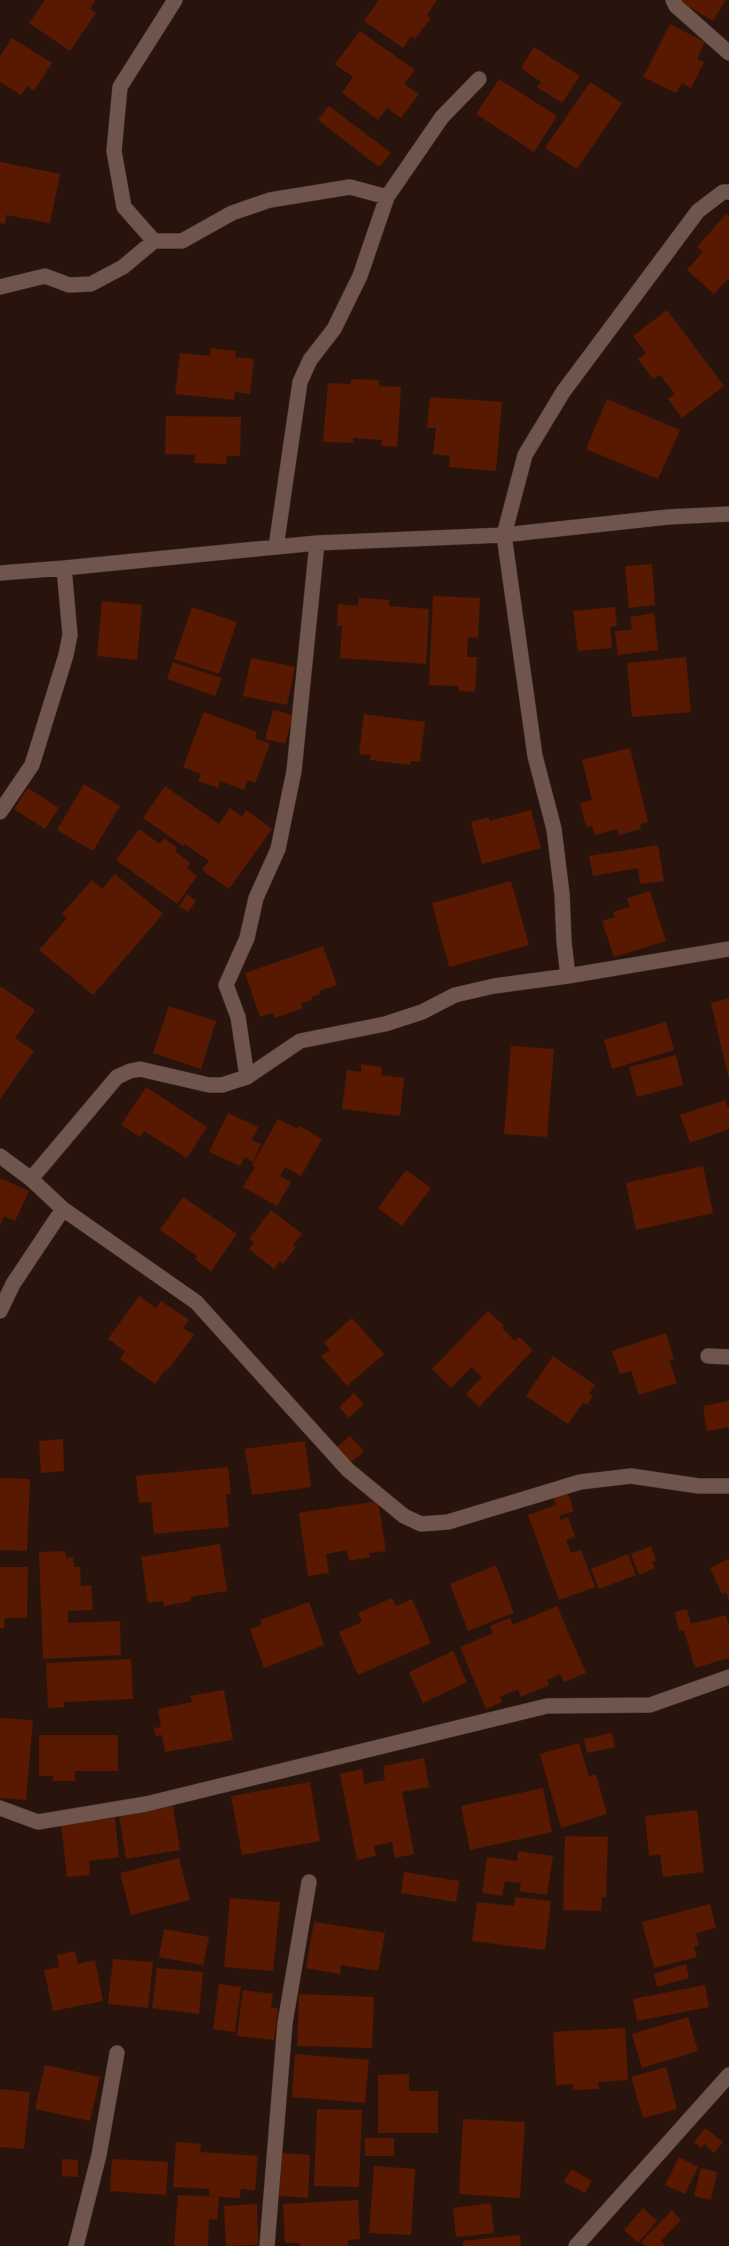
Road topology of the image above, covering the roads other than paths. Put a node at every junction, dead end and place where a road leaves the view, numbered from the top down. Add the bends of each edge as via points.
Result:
1 (175, 0) edge
2 (673, 0) edge
3 (729, 53) edge
4 (479, 79) dead end
5 (729, 192) edge
6 (387, 197) junction
7 (154, 241) junction
8 (0, 287) edge
9 (729, 514) edge
10 (504, 535) junction
11 (317, 543) junction
12 (276, 547) junction
13 (64, 568) junction
14 (0, 573) edge
15 (0, 812) edge
16 (729, 949) edge
17 (568, 976) junction
18 (247, 1077) junction
19 (0, 1156) edge
20 (31, 1179) junction
21 (63, 1209) junction
22 (0, 1311) edge
23 (708, 1356) dead end
24 (729, 1357) edge
25 (729, 1485) edge
26 (729, 1677) edge
27 (0, 1808) edge
28 (309, 1882) dead end
29 (117, 2053) dead end
30 (729, 2075) edge
31 (76, 2246) edge
32 (267, 2246) edge
33 (576, 2246) edge

1 - 7 street via 120,87 114,151 124,207
2 - 3 street
4 - 6 street via 442,117
5 - 10 street via 723,192 698,211 563,392 525,455
6 - 7 street via 350,187 270,200 232,213 182,241
6 - 12 street via 360,276 334,329 310,360 300,382
7 - 8 street via 123,267 91,284 69,285 45,276
9 - 10 street
10 - 11 street
10 - 17 street via 535,756 554,829
11 - 12 street
11 - 18 street via 292,783 278,849 256,898 247,938 226,985 238,1017
12 - 13 street
13 - 14 street
13 - 15 street via 70,635 66,655 32,765
16 - 17 street
17 - 18 street via 454,995 422,1012 385,1024 300,1041
18 - 20 street via 209,1085 140,1070 117,1077
19 - 20 street
20 - 21 street
21 - 22 street via 12,1284
21 - 25 street via 196,1302 348,1470 404,1516 421,1524 448,1522 580,1482 631,1476 699,1486
23 - 24 street
26 - 27 street via 650,1705 547,1706 135,1806 38,1822
28 - 32 street via 285,2023
29 - 31 street via 99,2155
30 - 33 street

